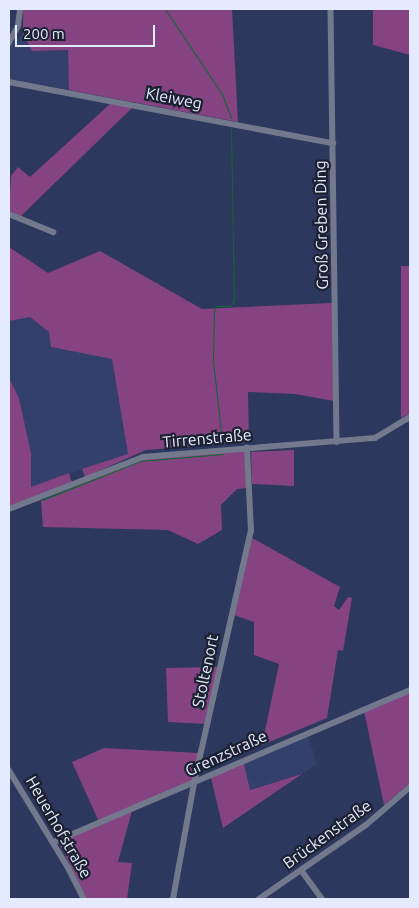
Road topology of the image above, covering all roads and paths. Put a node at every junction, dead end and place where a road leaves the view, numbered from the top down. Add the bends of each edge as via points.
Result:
1 (20, 9) edge
2 (331, 9) edge
3 (9, 43) edge
4 (9, 82) edge
5 (333, 143) junction
6 (9, 214) edge
7 (53, 232) dead end
8 (410, 417) edge
9 (337, 442) junction
10 (247, 448) junction
11 (9, 509) edge
12 (410, 690) edge
13 (9, 770) edge
14 (194, 783) junction
15 (410, 787) edge
16 (54, 842) junction
17 (302, 871) junction
18 (84, 899) edge
19 (173, 899) edge
20 (258, 899) edge
21 (322, 899) edge

1 - 3 street via 18,26
2 - 5 street, Groß Greben Ding
4 - 5 street, Kleiweg
5 - 9 street, Groß Greben Ding
6 - 7 street
8 - 9 street, Tirrenstraße via 375,438
9 - 10 street, Tirrenstraße
10 - 11 street, Tirrenstraße via 143,457
10 - 14 street, Stoltenort via 251,532
12 - 14 street, Grenzstraße via 213,771
13 - 16 street, Heuerhofstraße
14 - 16 street, Grenzstraße
14 - 19 street, Stoltenort
15 - 17 street, Brückenstraße
16 - 18 street, Heuerhofstraße
17 - 20 street, Brückenstraße
17 - 21 street

